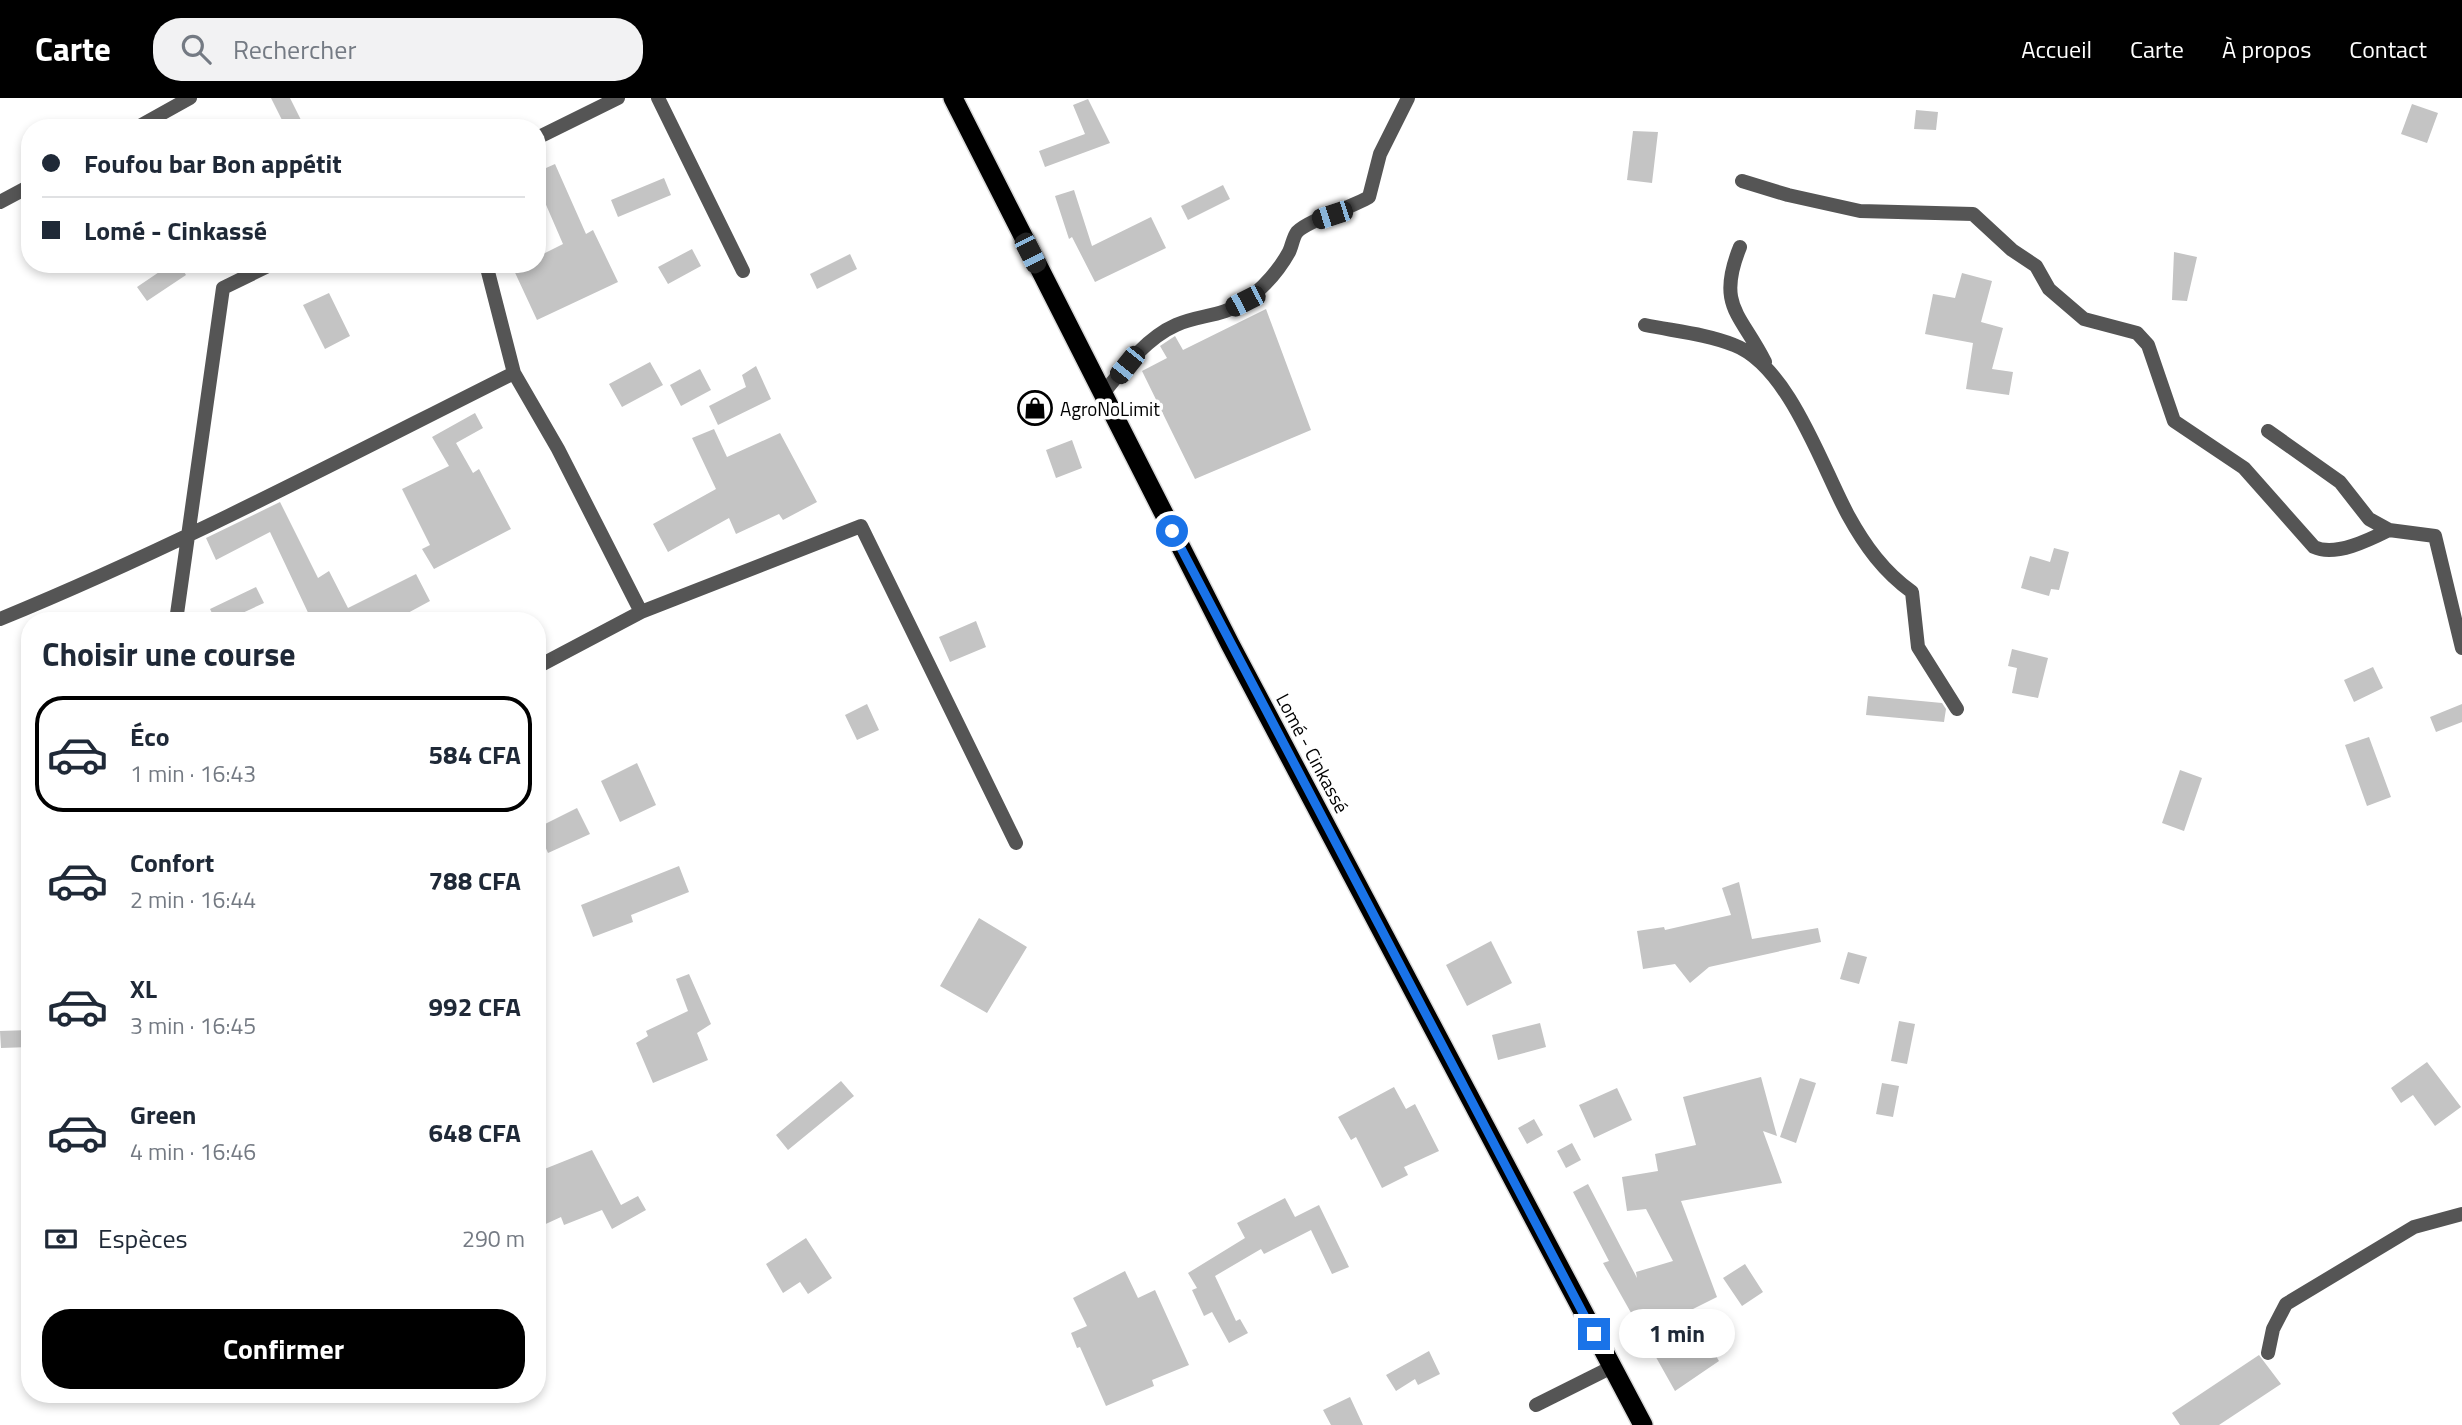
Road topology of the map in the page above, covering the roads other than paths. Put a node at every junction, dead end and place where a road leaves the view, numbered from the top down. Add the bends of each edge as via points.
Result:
1 (190, 98) edge
2 (618, 98) edge
3 (658, 98) edge
4 (953, 98) edge
5 (1408, 98) edge
6 (152, 119) edge
7 (546, 134) edge
8 (1742, 181) dead end
9 (21, 191) edge
10 (0, 202) edge
11 (1740, 247) dead end
12 (743, 271) dead end
13 (254, 273) edge
14 (488, 273) edge
15 (1645, 325) dead end
16 (514, 373) junction
17 (1772, 376) junction
18 (1102, 395) junction
19 (2268, 431) dead end
20 (2389, 530) junction
21 (188, 537) junction
22 (177, 612) edge
23 (641, 612) junction
24 (0, 619) edge
25 (2462, 648) edge
26 (546, 662) edge
27 (1957, 709) dead end
28 (1016, 843) dead end
29 (2462, 1213) edge
30 (2268, 1353) dead end
31 (1612, 1367) junction
32 (1536, 1405) dead end
33 (1643, 1425) edge

1 - 6 street
2 - 7 street
3 - 12 street
4 - 18 highway, Lomé - Cinkassé
5 - 18 street via 1380,154 1369,197 1296,233 1269,282 1214,317 1176,325 1144,348
8 - 20 street via 1860,211 1973,214 2036,266 2049,289 2084,319 2137,333 2148,345 2174,421 2244,468 2314,547 2322,551 2354,544
9 - 10 street
11 - 17 street via 1729,275 1730,299
13 - 21 street via 223,289
14 - 16 street
15 - 17 street via 1735,345
16 - 21 street
16 - 23 street
17 - 27 street via 1808,431 1848,516 1873,555 1890,577 1912,592 1919,647
18 - 31 highway, Lomé - Cinkassé
19 - 20 street via 2340,482 2369,519
20 - 25 street via 2435,536
21 - 22 street
21 - 24 street
23 - 26 street
23 - 28 street via 861,526
29 - 30 street via 2414,1227 2286,1304 2273,1329
31 - 32 street
31 - 33 highway, Lomé - Cinkassé

